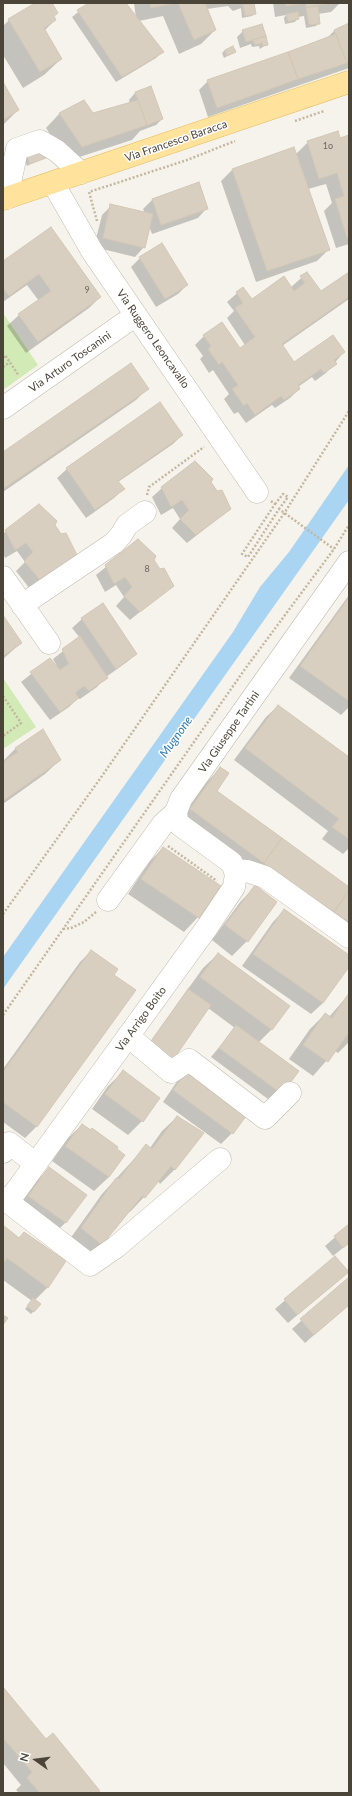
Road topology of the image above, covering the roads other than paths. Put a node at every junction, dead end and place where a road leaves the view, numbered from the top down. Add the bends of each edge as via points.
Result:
1 (349, 82) edge
2 (53, 183) junction
3 (85, 183) junction
4 (5, 198) edge
5 (136, 315) junction
6 (3, 408) edge
7 (257, 492) dead end
8 (145, 512) road end
9 (338, 553) edge
10 (3, 577) edge
11 (22, 605) junction
12 (49, 643) dead end
13 (176, 812) junction
14 (229, 878) junction
15 (108, 900) road end
16 (349, 936) edge
17 (128, 1036) junction
18 (290, 1093) dead end
19 (3, 1152) edge
20 (220, 1159) dead end
21 (36, 1164) junction
22 (6, 1200) edge

1 - 3 main road, Via Francesco Baracca
2 - 3 main road, Via Francesco Baracca
2 - 4 main road, Via Francesco Baracca
2 - 5 street, Via Ruggero Leoncavallo via 92,251
3 - 4 street via 57,151 40,141 17,149
5 - 6 street, Via Arturo Toscanini
5 - 7 street, Via Ruggero Leoncavallo
8 - 11 street via 127,525 114,543
9 - 13 street, Via Giuseppe Tartini via 181,799
10 - 11 street
11 - 12 street
13 - 14 street via 180,825 230,860
13 - 15 street, Via Giuseppe Tartini via 154,836
14 - 16 street via 247,871 265,877
14 - 17 street, Via Arrigo Boito via 236,880 231,892
17 - 18 street via 171,1072 189,1060 265,1118
17 - 21 street, Via Arrigo Boito
19 - 21 street via 9,1144
20 - 22 street, Via Arrigo Boito via 116,1247 90,1264
21 - 22 street, Via Arrigo Boito

